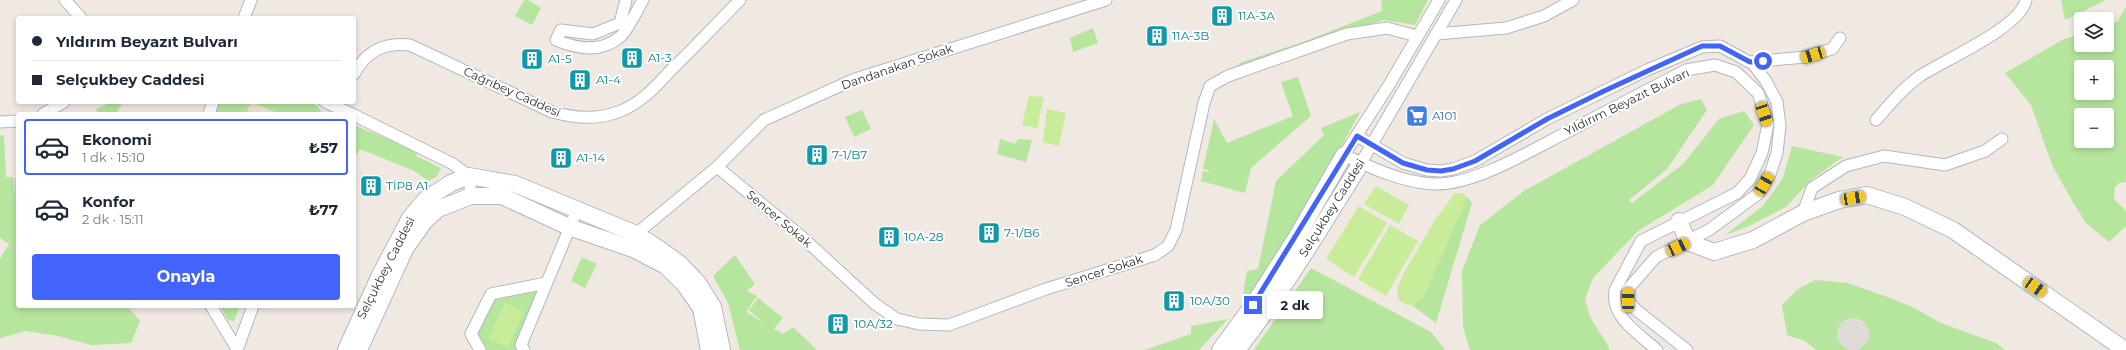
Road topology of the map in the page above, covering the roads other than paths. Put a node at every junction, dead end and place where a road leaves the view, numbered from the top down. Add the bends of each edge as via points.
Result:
1 (64, 0) edge
2 (251, 0) edge
3 (626, 0) edge
4 (643, 0) edge
5 (740, 0) edge
6 (1106, 0) edge
7 (1439, 0) edge
8 (1456, 0) edge
9 (1573, 0) edge
10 (2026, 0) edge
11 (78, 16) edge
12 (245, 16) edge
13 (1436, 34) junction
14 (1417, 36) junction
15 (1840, 38) dead end
16 (1750, 62) junction
17 (356, 71) edge
18 (60, 104) edge
19 (338, 108) edge
20 (46, 112) edge
21 (348, 112) edge
22 (356, 116) edge
23 (16, 120) edge
24 (1876, 120) dead end
25 (0, 122) edge
26 (1357, 136) junction
27 (2002, 139) dead end
28 (1372, 144) junction
29 (1344, 155) junction
30 (1361, 163) junction
31 (717, 167) junction
32 (469, 176) junction
33 (471, 196) junction
34 (577, 210) junction
35 (1803, 213) junction
36 (1679, 221) junction
37 (569, 227) junction
38 (634, 242) junction
39 (1688, 242) junction
40 (546, 283) junction
41 (212, 308) edge
42 (252, 308) edge
43 (237, 350) edge
44 (346, 350) edge
45 (359, 350) edge
46 (480, 350) edge
47 (524, 350) edge
48 (709, 350) edge
49 (722, 350) edge
50 (1220, 350) edge
51 (1237, 350) edge
52 (1657, 350) edge
53 (1687, 350) edge
54 (2125, 350) edge

1 - 11 street
2 - 12 street
3 - 4 street via 620,23 593,34 562,30 556,40 571,47 600,49 621,37
5 - 17 street, Cağrıbey Caddesi via 645,96 620,112 605,116 576,118 552,112 410,45 399,44 376,49 367,55
6 - 31 street, Dandanakan Sokak via 855,78 764,120
7 - 14 street, Selçukbey Caddesi
8 - 13 street, Selçukbey Caddesi
9 - 13 street via 1544,16 1506,28
10 - 24 street via 2024,7 1994,34 1920,76 1900,93
13 - 28 street, Selçukbey Caddesi
14 - 26 street, Selçukbey Caddesi
14 - 31 street, Sencer Sokak via 1387,28 1347,34 1228,76 1210,86 1176,230 1168,246 1155,255 1046,289 949,325 919,324 897,318
15 - 16 street via 1832,49 1805,57
16 - 28 street, Yıldırım Beyazıt Bulvarı via 1720,46 1702,46 1547,119 1475,161 1453,169 1427,170 1403,163
16 - 39 street, Yıldırım Beyazıt Bulvarı via 1766,81 1777,102 1780,126 1777,153 1770,174 1758,194
18 - 20 street
19 - 21 street
22 - 32 street via 453,164
23 - 25 street
26 - 28 street, Yıldırım Beyazıt Bulvarı
26 - 29 street, Selçukbey Caddesi
27 - 35 street via 1985,151 1945,166 1884,156 1846,166 1812,188
28 - 30 street, Selçukbey Caddesi
29 - 30 street, Yıldırım Beyazıt Bulvarı
29 - 50 street, Selçukbey Caddesi via 1262,292
30 - 36 street, Yıldırım Beyazıt Bulvarı via 1376,170 1420,182 1433,184 1461,180 1524,154 1686,70 1715,65 1736,72 1758,93 1768,124 1762,153 1750,179 1737,193
30 - 51 street, Selçukbey Caddesi
31 - 38 street, Dandanakan Sokak
32 - 33 street
32 - 34 street, Selçukbey Caddesi via 515,184
32 - 44 street, Selçukbey Caddesi via 451,182 426,199 410,218 380,275
33 - 37 street, Selçukbey Caddesi via 502,196
33 - 45 street, Selçukbey Caddesi via 438,209 424,222 405,249
34 - 37 street
34 - 38 street, Selçukbey Caddesi
35 - 39 street via 1753,240 1714,252
35 - 54 street via 1839,200 1867,195 1905,207 1953,230
36 - 39 street
36 - 52 street, Yıldırım Beyazıt Bulvarı via 1641,241 1615,290 1614,299 1626,324
37 - 38 street, Selçukbey Caddesi
37 - 40 street
38 - 48 street, Selçukbey Caddesi via 666,266 684,284 701,308
38 - 49 street, Selçukbey Caddesi via 680,264 698,283 713,307
39 - 53 street, Yıldırım Beyazıt Bulvarı via 1656,257 1628,289 1628,300 1635,309
40 - 46 street via 490,294 471,334
40 - 47 street via 521,345
41 - 43 street
42 - 43 street

